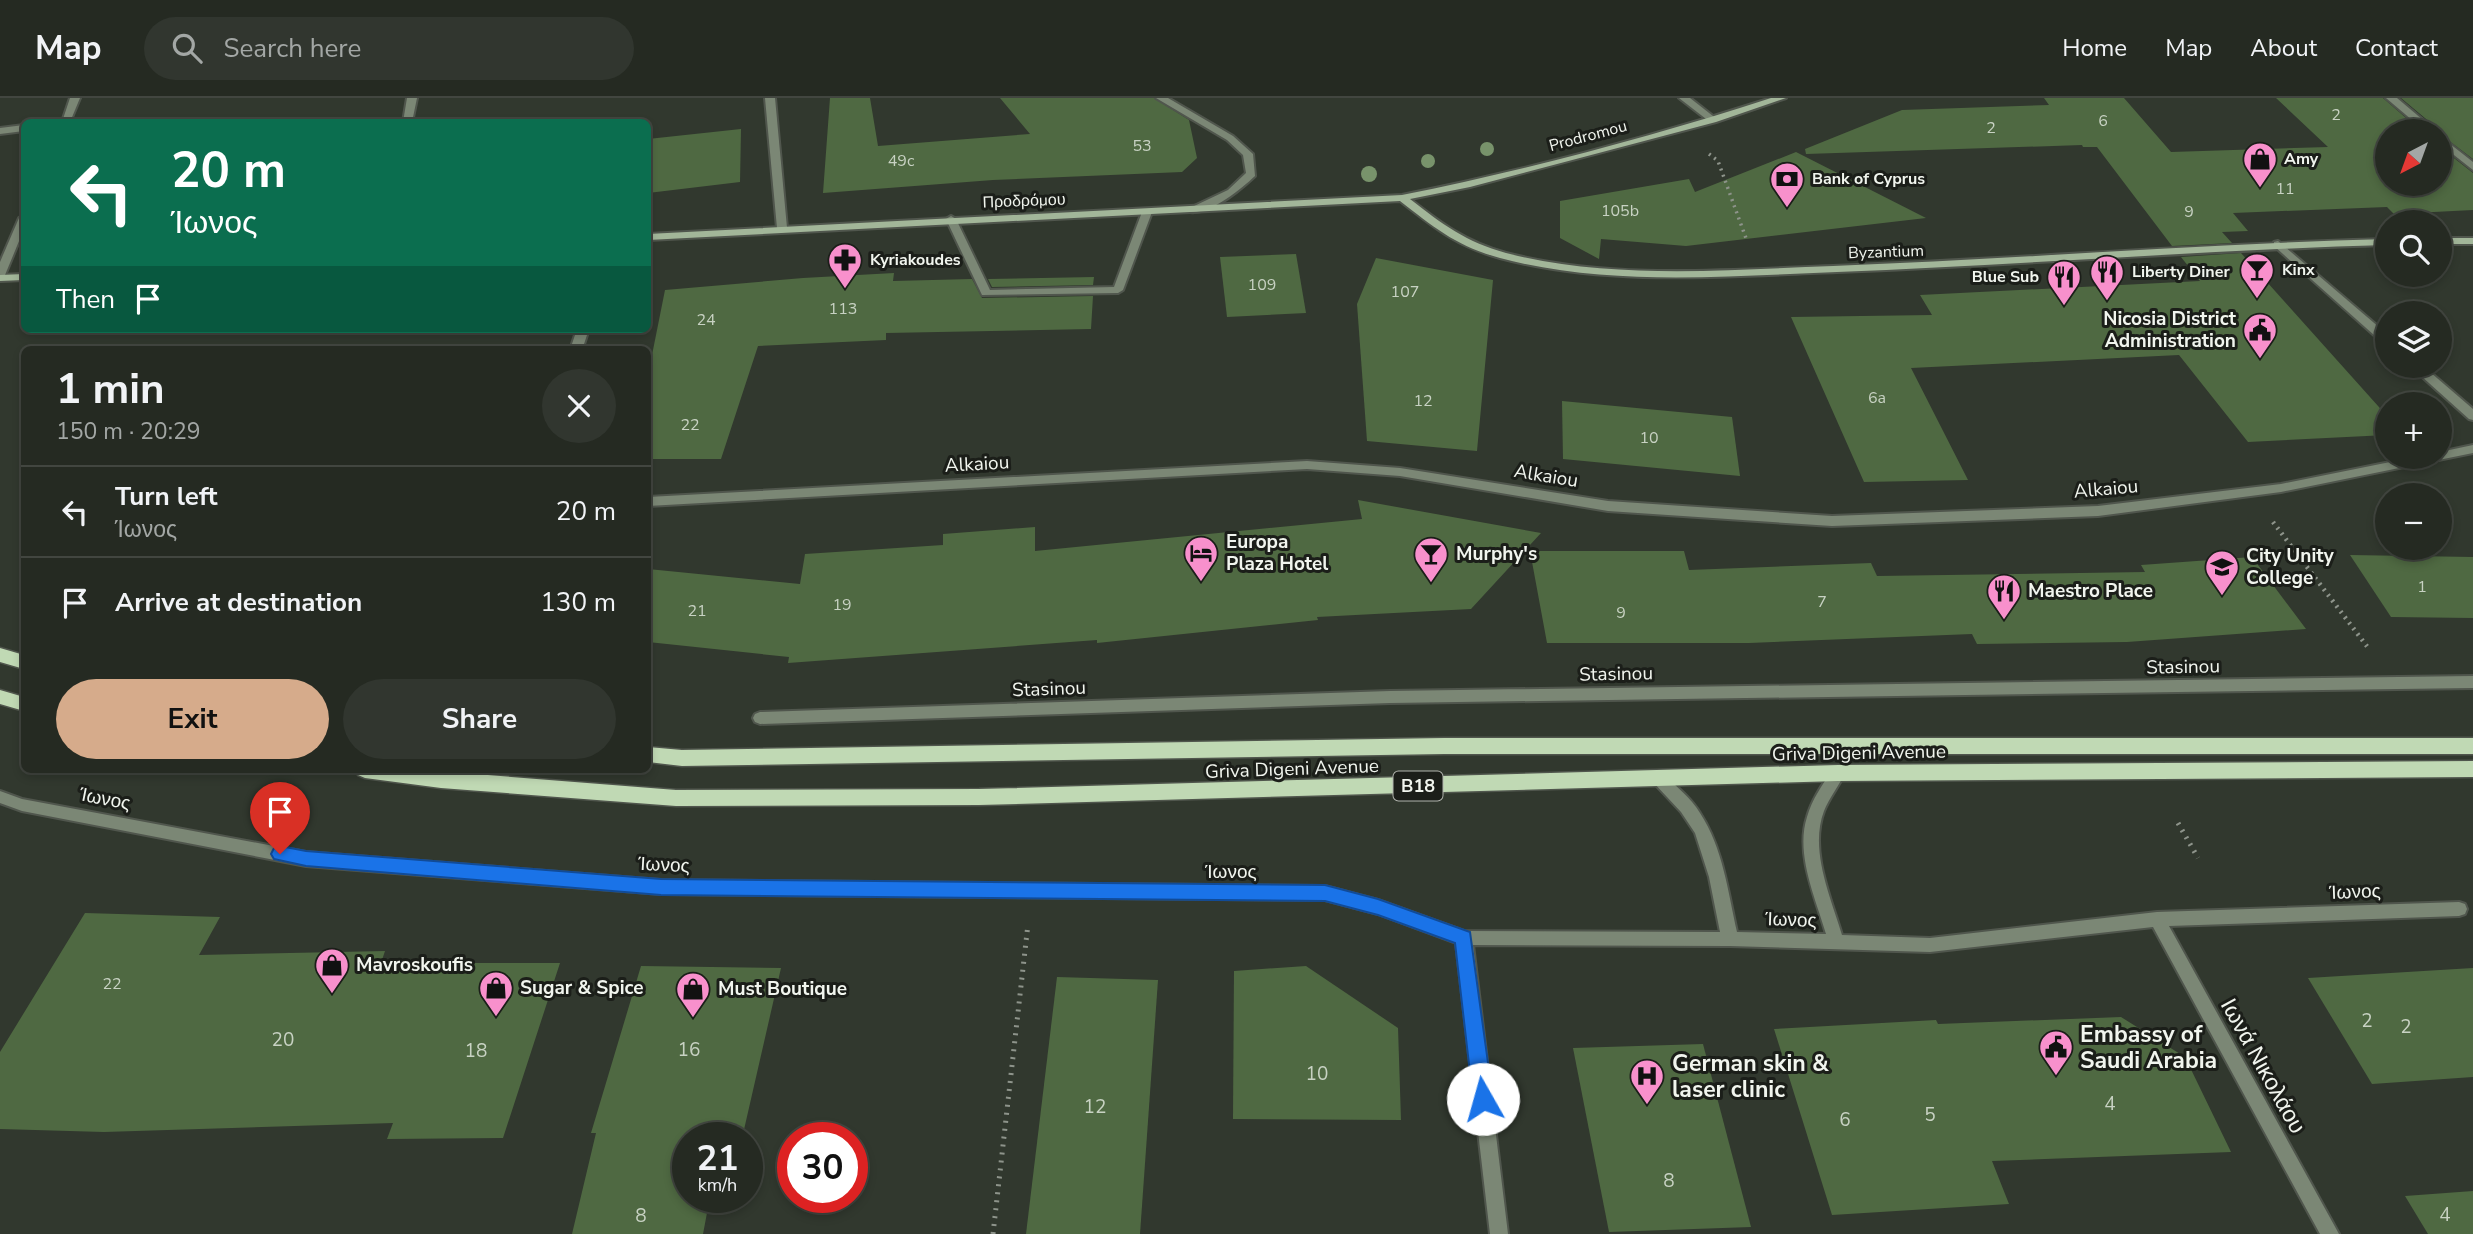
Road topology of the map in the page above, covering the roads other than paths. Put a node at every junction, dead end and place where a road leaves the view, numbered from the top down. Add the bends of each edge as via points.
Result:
1 (75, 98) edge
2 (412, 98) edge
3 (770, 98) edge
4 (1161, 98) edge
5 (1684, 98) edge
6 (1781, 98) edge
7 (2391, 98) edge
8 (66, 119) edge
9 (408, 119) edge
10 (2416, 119) edge
11 (1713, 120) junction
12 (21, 128) edge
13 (0, 131) edge
14 (2452, 149) edge
15 (2473, 167) edge
16 (1402, 198) junction
17 (1194, 210) junction
18 (1147, 212) junction
19 (951, 219) junction
20 (21, 225) edge
21 (782, 228) junction
22 (651, 236) edge
23 (2452, 241) edge
24 (2473, 241) edge
25 (2375, 242) edge
26 (2278, 244) junction
27 (21, 276) edge
28 (0, 277) edge
29 (2375, 330) edge
30 (2430, 378) edge
31 (2473, 416) edge
32 (2473, 449) edge
33 (2452, 453) edge
34 (2375, 469) edge
35 (651, 502) edge
36 (0, 655) edge
37 (21, 661) edge
38 (2473, 682) edge
39 (0, 697) edge
40 (21, 703) edge
41 (760, 718) dead end
42 (2473, 746) edge
43 (651, 755) edge
44 (2473, 769) edge
45 (388, 773) edge
46 (1838, 773) junction
47 (1658, 778) junction
48 (0, 797) edge
49 (2459, 909) dead end
50 (2157, 919) junction
51 (1464, 938) junction
52 (1730, 939) junction
53 (1836, 942) junction
54 (1499, 1234) edge
55 (2330, 1234) edge

1 - 8 street
2 - 9 street
3 - 21 street
4 - 17 street via 1230,138 1248,154 1251,174 1232,192
5 - 11 street
6 - 11 main road, Prodromou
7 - 10 street
11 - 16 main road, Prodromou
12 - 13 street
14 - 15 street
16 - 17 main road, Προδρόμου
16 - 26 main road, Byzantium via 1450,234 1485,248 1583,269 1653,273 1905,267
17 - 18 main road, Προδρόμου
18 - 19 main road, Προδρόμου
18 - 19 street via 1118,290 986,293
19 - 21 main road, Προδρόμου
20 - 28 street
21 - 22 main road, Προδρόμου
23 - 24 main road
25 - 26 main road, Byzantium
26 - 29 street
27 - 28 main road
30 - 31 street
32 - 33 street, Alkaiou
34 - 35 street, Alkaiou via 2281,488 2098,510 1832,521 1608,506 1400,472 1307,465
36 - 37 main road
38 - 41 street, Stasinou via 1390,696
39 - 40 main road
42 - 43 main road, Griva Digeni Avenue / B18 via 1444,746
44 - 46 main road, Griva Digeni Avenue / B18
45 - 47 main road, Griva Digeni Avenue / B18 via 676,798 979,797
46 - 47 main road, Griva Digeni Avenue / B18
46 - 53 street via 1813,821 1812,851
47 - 52 street via 1697,821
48 - 51 street, Ίωνος via 306,859 661,887 1325,893
49 - 50 street, Ίωνος
50 - 53 street, Ίωνος via 1930,946
50 - 55 street, Ιωνά Νικολάου
51 - 52 street, Ίωνος
51 - 54 street
52 - 53 street, Ίωνος

